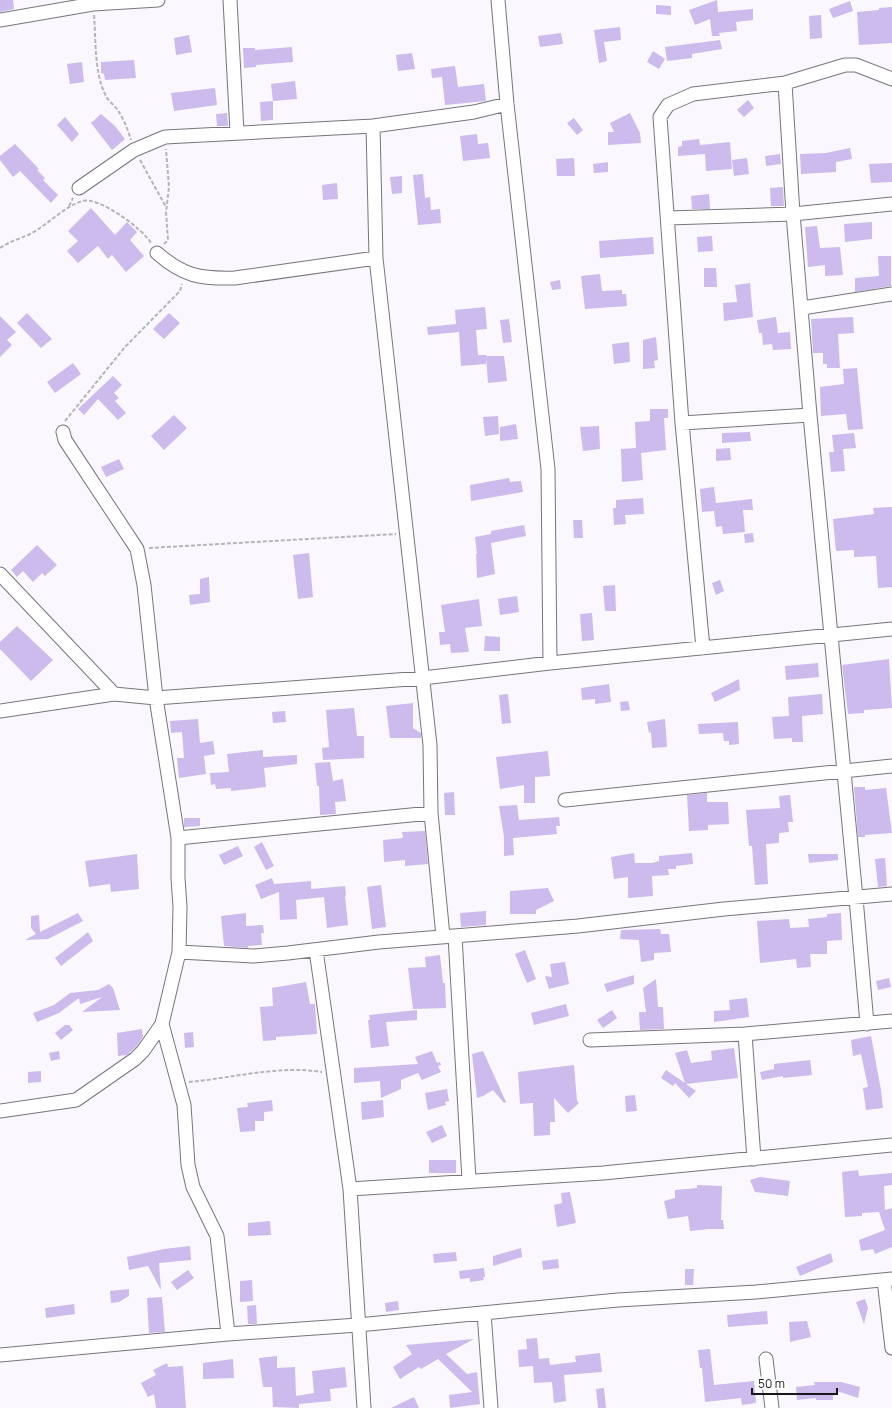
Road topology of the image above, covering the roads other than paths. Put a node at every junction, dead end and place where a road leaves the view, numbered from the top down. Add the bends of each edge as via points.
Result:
1 (158, 0) edge
2 (230, 0) edge
3 (498, 0) edge
4 (93, 2) edge
5 (0, 20) edge
6 (892, 79) edge
7 (785, 83) junction
8 (507, 104) junction
9 (373, 126) junction
10 (237, 132) junction
11 (79, 188) dead end
12 (892, 204) edge
13 (793, 214) junction
14 (668, 218) junction
15 (157, 253) road end
16 (376, 258) junction
17 (892, 294) edge
18 (802, 308) junction
19 (810, 415) junction
20 (682, 423) junction
21 (63, 432) road end
22 (0, 574) edge
23 (892, 628) edge
24 (829, 634) junction
25 (703, 648) junction
26 (550, 663) junction
27 (423, 678) junction
28 (114, 694) junction
29 (156, 698) junction
30 (0, 711) edge
31 (892, 766) edge
32 (844, 772) junction
33 (565, 800) dead end
34 (431, 813) junction
35 (178, 838) junction
36 (892, 894) edge
37 (856, 898) junction
38 (449, 936) junction
39 (316, 950) junction
40 (179, 952) junction
41 (892, 1021) edge
42 (162, 1024) junction
43 (867, 1024) junction
44 (745, 1034) junction
45 (590, 1040) dead end
46 (0, 1111) edge
47 (892, 1145) edge
48 (754, 1159) junction
49 (469, 1180) junction
50 (350, 1189) junction
51 (888, 1279) edge
52 (484, 1313) junction
53 (358, 1325) junction
54 (228, 1334) junction
55 (892, 1348) edge
56 (0, 1355) edge
57 (766, 1359) dead end
58 (364, 1408) edge
59 (491, 1408) edge
60 (772, 1408) edge

1 - 4 street
2 - 10 street
3 - 8 street
4 - 5 street
6 - 7 street via 856,65 845,65
7 - 13 street
7 - 14 street via 693,94 668,105 663,110 660,117
8 - 9 street via 474,112
8 - 26 street via 548,469
9 - 10 street via 336,130
9 - 16 street
10 - 11 street via 165,137 134,150
12 - 13 street
13 - 14 street
13 - 18 street
14 - 20 street
15 - 16 street via 182,272 214,278 235,278
16 - 27 street
17 - 18 street
18 - 19 street
19 - 20 street
19 - 24 street
20 - 25 street
21 - 29 street via 137,549 144,585
22 - 28 street
23 - 24 street
24 - 25 street
24 - 32 street
25 - 26 street
26 - 27 street
27 - 29 street
27 - 34 street via 430,745
28 - 29 street
28 - 30 street
29 - 35 street
31 - 32 street
32 - 33 street
32 - 37 street
34 - 35 street
34 - 38 street
35 - 40 street
36 - 37 street
37 - 38 street via 724,909 578,926
37 - 43 street
38 - 39 street
38 - 49 street
39 - 40 street via 253,956
39 - 50 street
40 - 42 street
41 - 43 street
42 - 46 street via 144,1051 135,1059 76,1100
42 - 54 street via 184,1105 188,1165 193,1187 217,1236
43 - 44 street
44 - 45 street
44 - 48 street
47 - 48 street
48 - 49 street via 604,1173
49 - 50 street
50 - 53 street
51 - 52 street
51 - 55 street
52 - 53 street
52 - 59 street
53 - 54 street
53 - 58 street
54 - 56 street
57 - 60 street

